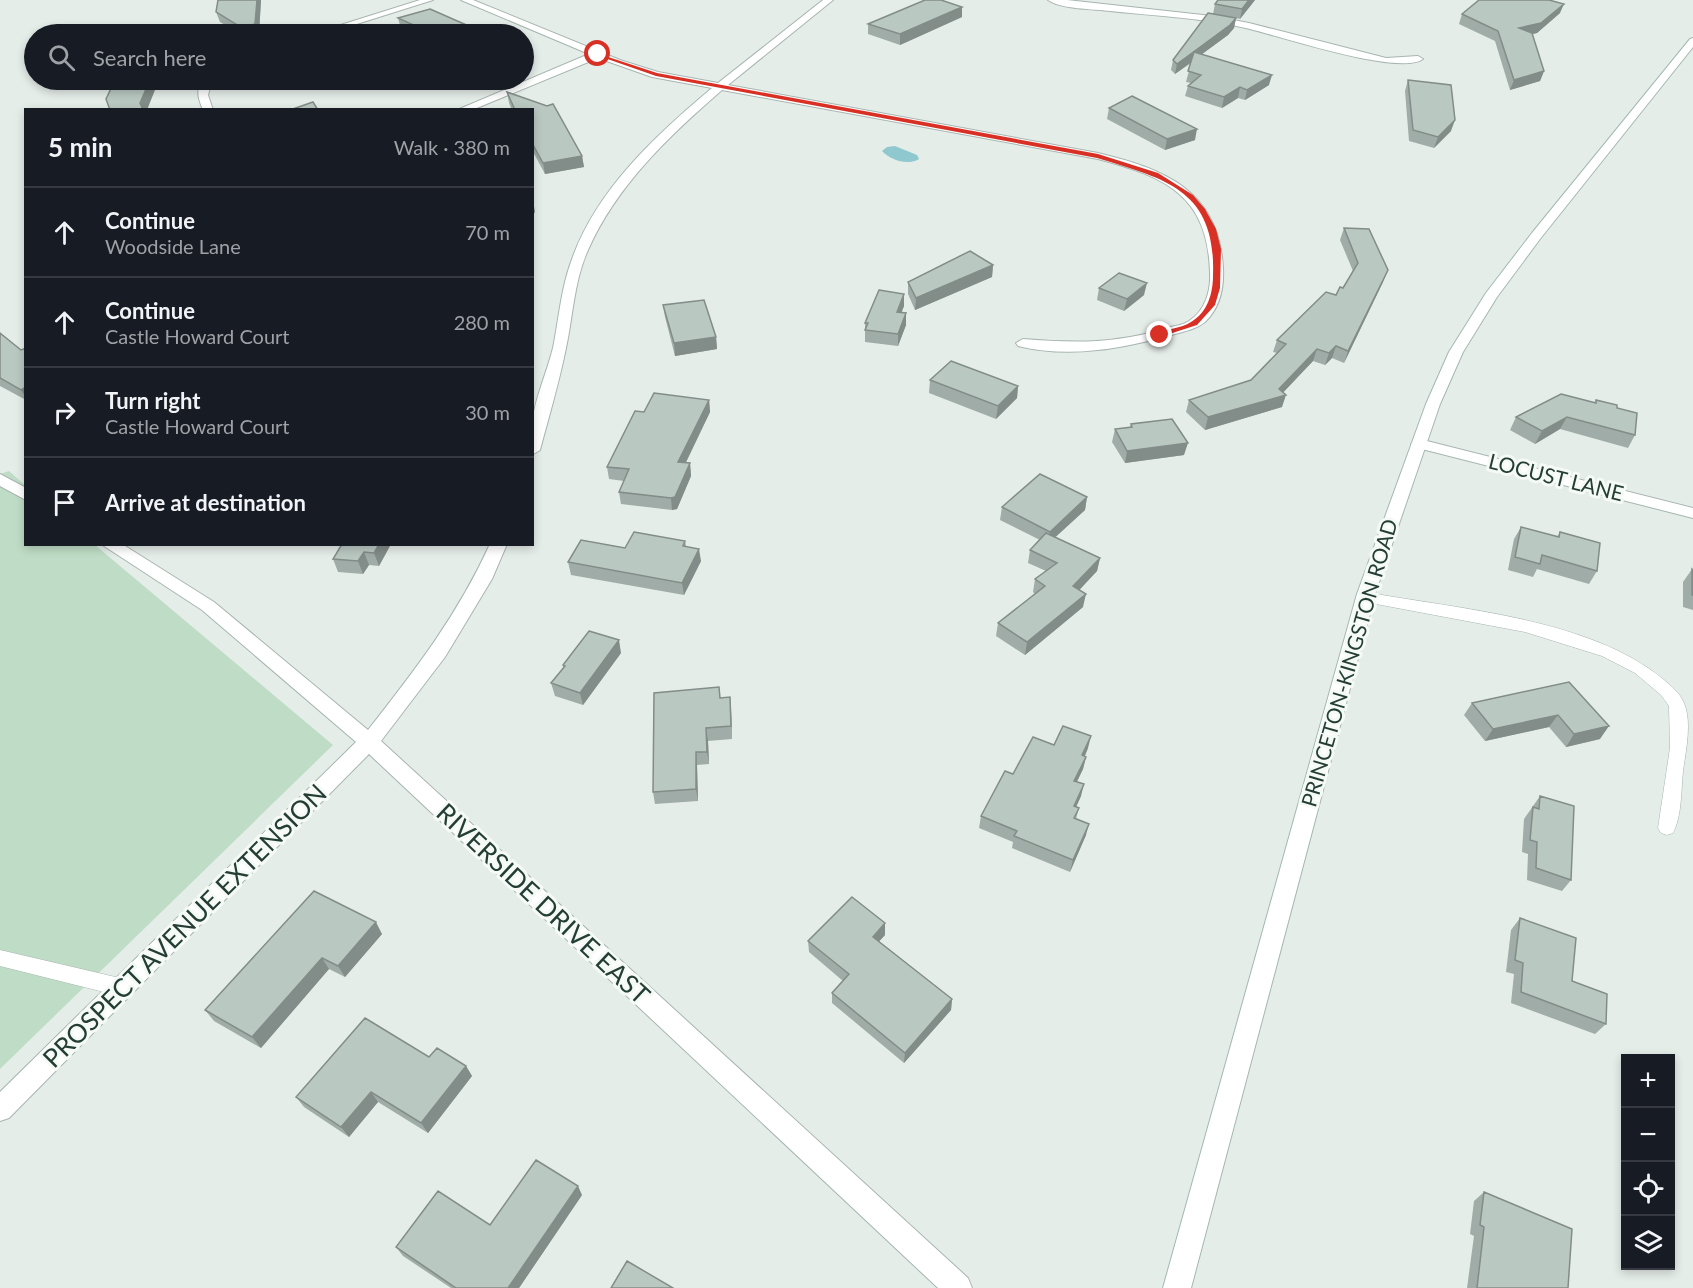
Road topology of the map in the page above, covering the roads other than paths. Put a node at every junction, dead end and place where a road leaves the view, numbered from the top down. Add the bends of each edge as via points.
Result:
1 (429, 0) edge
2 (465, 0) edge
3 (829, 0) edge
4 (1052, 0) edge
5 (350, 24) edge
6 (524, 24) edge
7 (534, 28) edge
8 (1693, 41) edge
9 (598, 54) junction
10 (1418, 59) dead end
11 (534, 80) edge
12 (722, 86) junction
13 (202, 90) edge
14 (511, 90) edge
15 (207, 108) edge
16 (467, 108) edge
17 (1023, 344) dead end
18 (534, 442) edge
19 (1419, 444) junction
20 (0, 479) edge
21 (24, 494) edge
22 (1693, 513) edge
23 (112, 546) edge
24 (498, 546) edge
25 (1365, 597) junction
26 (369, 742) junction
27 (1667, 828) dead end
28 (0, 958) edge
29 (124, 988) junction
30 (0, 1109) edge
31 (958, 1288) edge
32 (1177, 1288) edge

1 - 5 street
2 - 6 street
3 - 12 street
4 - 10 street via 1212,19 1386,61
7 - 9 street
8 - 19 street, PRINCETON-KINGSTON ROAD via 1491,296 1456,352
9 - 11 street
9 - 12 street via 656,75
12 - 17 street via 1110,159 1156,174 1202,209 1218,249 1216,288 1211,305 1194,324 1096,347
12 - 18 street via 634,168 594,222 571,278 562,335
13 - 15 street
14 - 16 street
19 - 22 street, LOCUST LANE
19 - 25 street, PRINCETON-KINGSTON ROAD
20 - 21 street
23 - 26 street, RIVERSIDE DRIVE EAST via 208,606
24 - 26 street, PROSPECT AVENUE EXTENSION via 440,652
25 - 27 lane via 1529,627 1592,646 1629,662 1656,680 1677,704 1678,734
25 - 32 street, PRINCETON-KINGSTON ROAD
26 - 29 street, PROSPECT AVENUE EXTENSION
26 - 31 street, RIVERSIDE DRIVE EAST
28 - 29 lane
29 - 30 street, PROSPECT AVENUE EXTENSION

